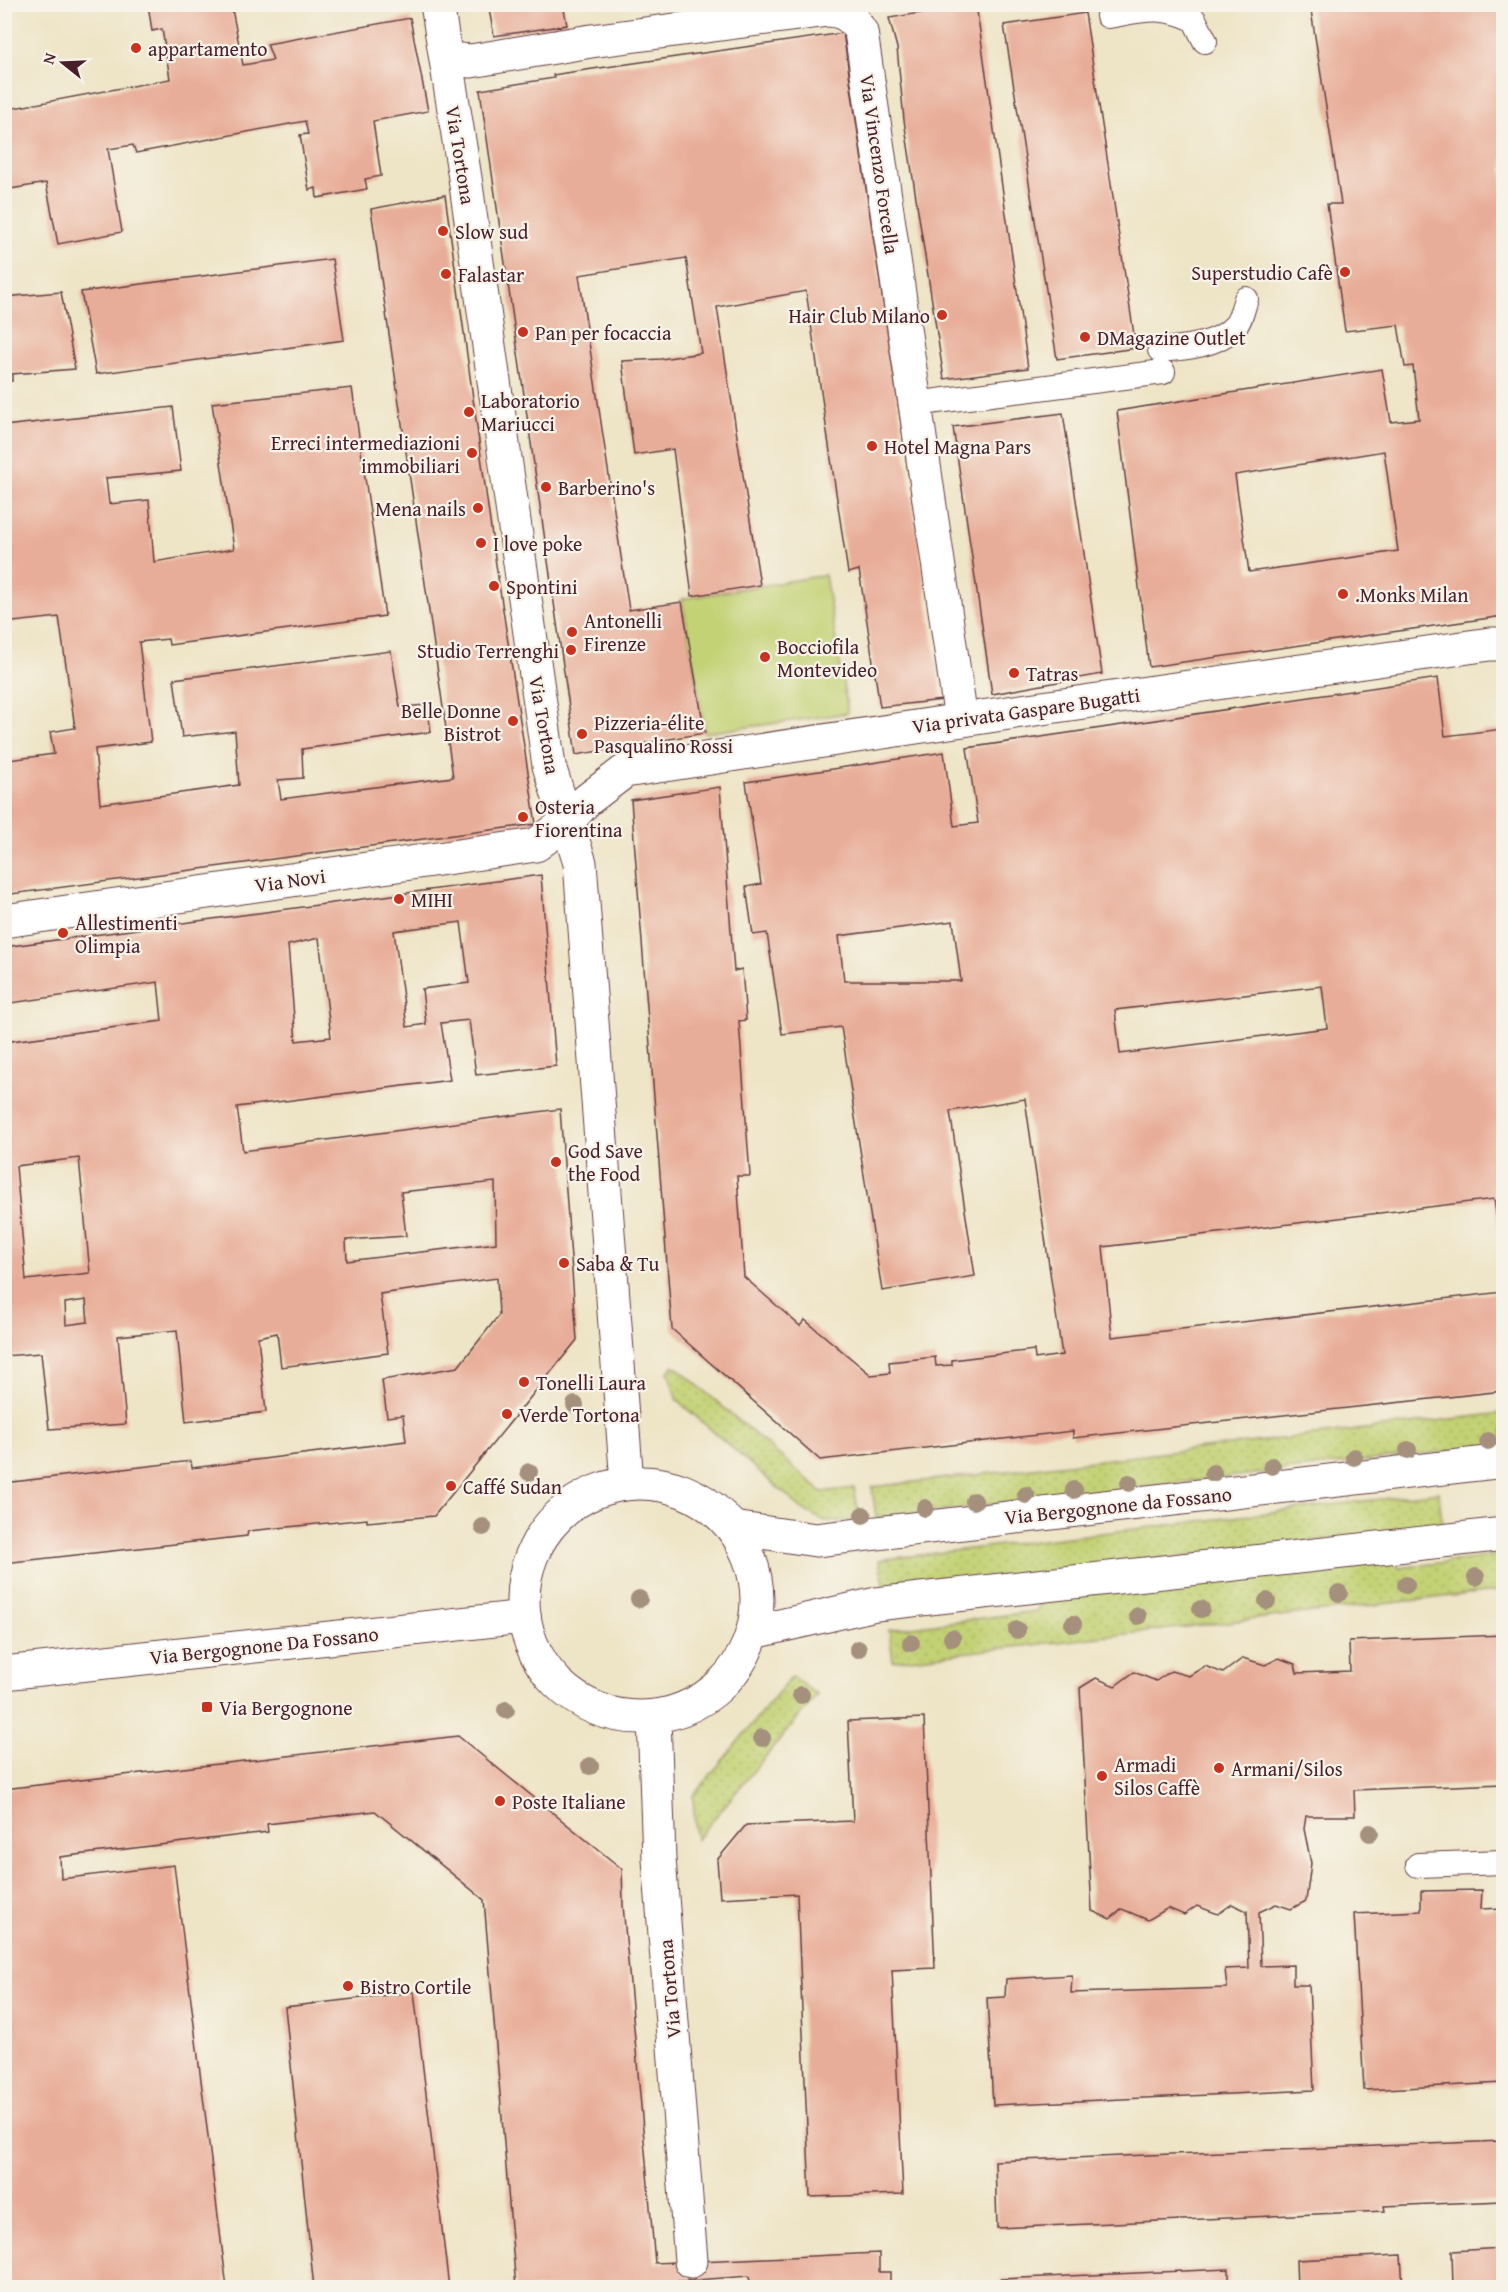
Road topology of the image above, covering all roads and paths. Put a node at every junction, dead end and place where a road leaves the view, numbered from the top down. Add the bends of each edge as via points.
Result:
1 (436, 4) edge
2 (1108, 16) dead end
3 (1205, 42) dead end
4 (447, 59) junction
5 (1246, 299) dead end
6 (914, 404) junction
7 (1503, 644) edge
8 (961, 720) junction
9 (567, 822) junction
10 (4, 921) edge
11 (1503, 1461) edge
12 (627, 1483) junction
13 (733, 1528) junction
14 (1503, 1534) edge
15 (524, 1617) junction
16 (754, 1632) junction
17 (4, 1673) edge
18 (654, 1718) junction
19 (1503, 1862) edge
20 (1418, 1865) dead end
21 (693, 2276) edge

1 - 4 street, Via Tortona
2 - 3 lane via 1154,8 1174,10 1194,19
4 - 6 street, Via Vincenzo Forcella via 471,61 591,41 842,11 861,32
4 - 9 street, Via Tortona via 549,766
5 - 6 lane via 1236,325 1216,339 1161,361
6 - 8 street, Via Vincenzo Forcella
7 - 8 street, Via privata Gaspare Bugatti
8 - 9 street, Via privata Gaspare Bugatti via 625,771 587,800
9 - 10 street, Via Novi via 536,845
9 - 12 street, Via Tortona via 580,863
11 - 13 street, Via Bergognone da Fossano via 816,1540
12 - 13 street via 654,1483 692,1494
12 - 15 street via 586,1496 552,1522 530,1560 524,1588
13 - 16 street via 747,1551 756,1578
14 - 16 street via 876,1604
15 - 17 street, Via Bergognone Da Fossano
15 - 18 street via 538,1660 562,1689 605,1713
16 - 18 street via 737,1666 712,1694 691,1707
18 - 21 street, Via Tortona via 659,1859
19 - 20 lane

